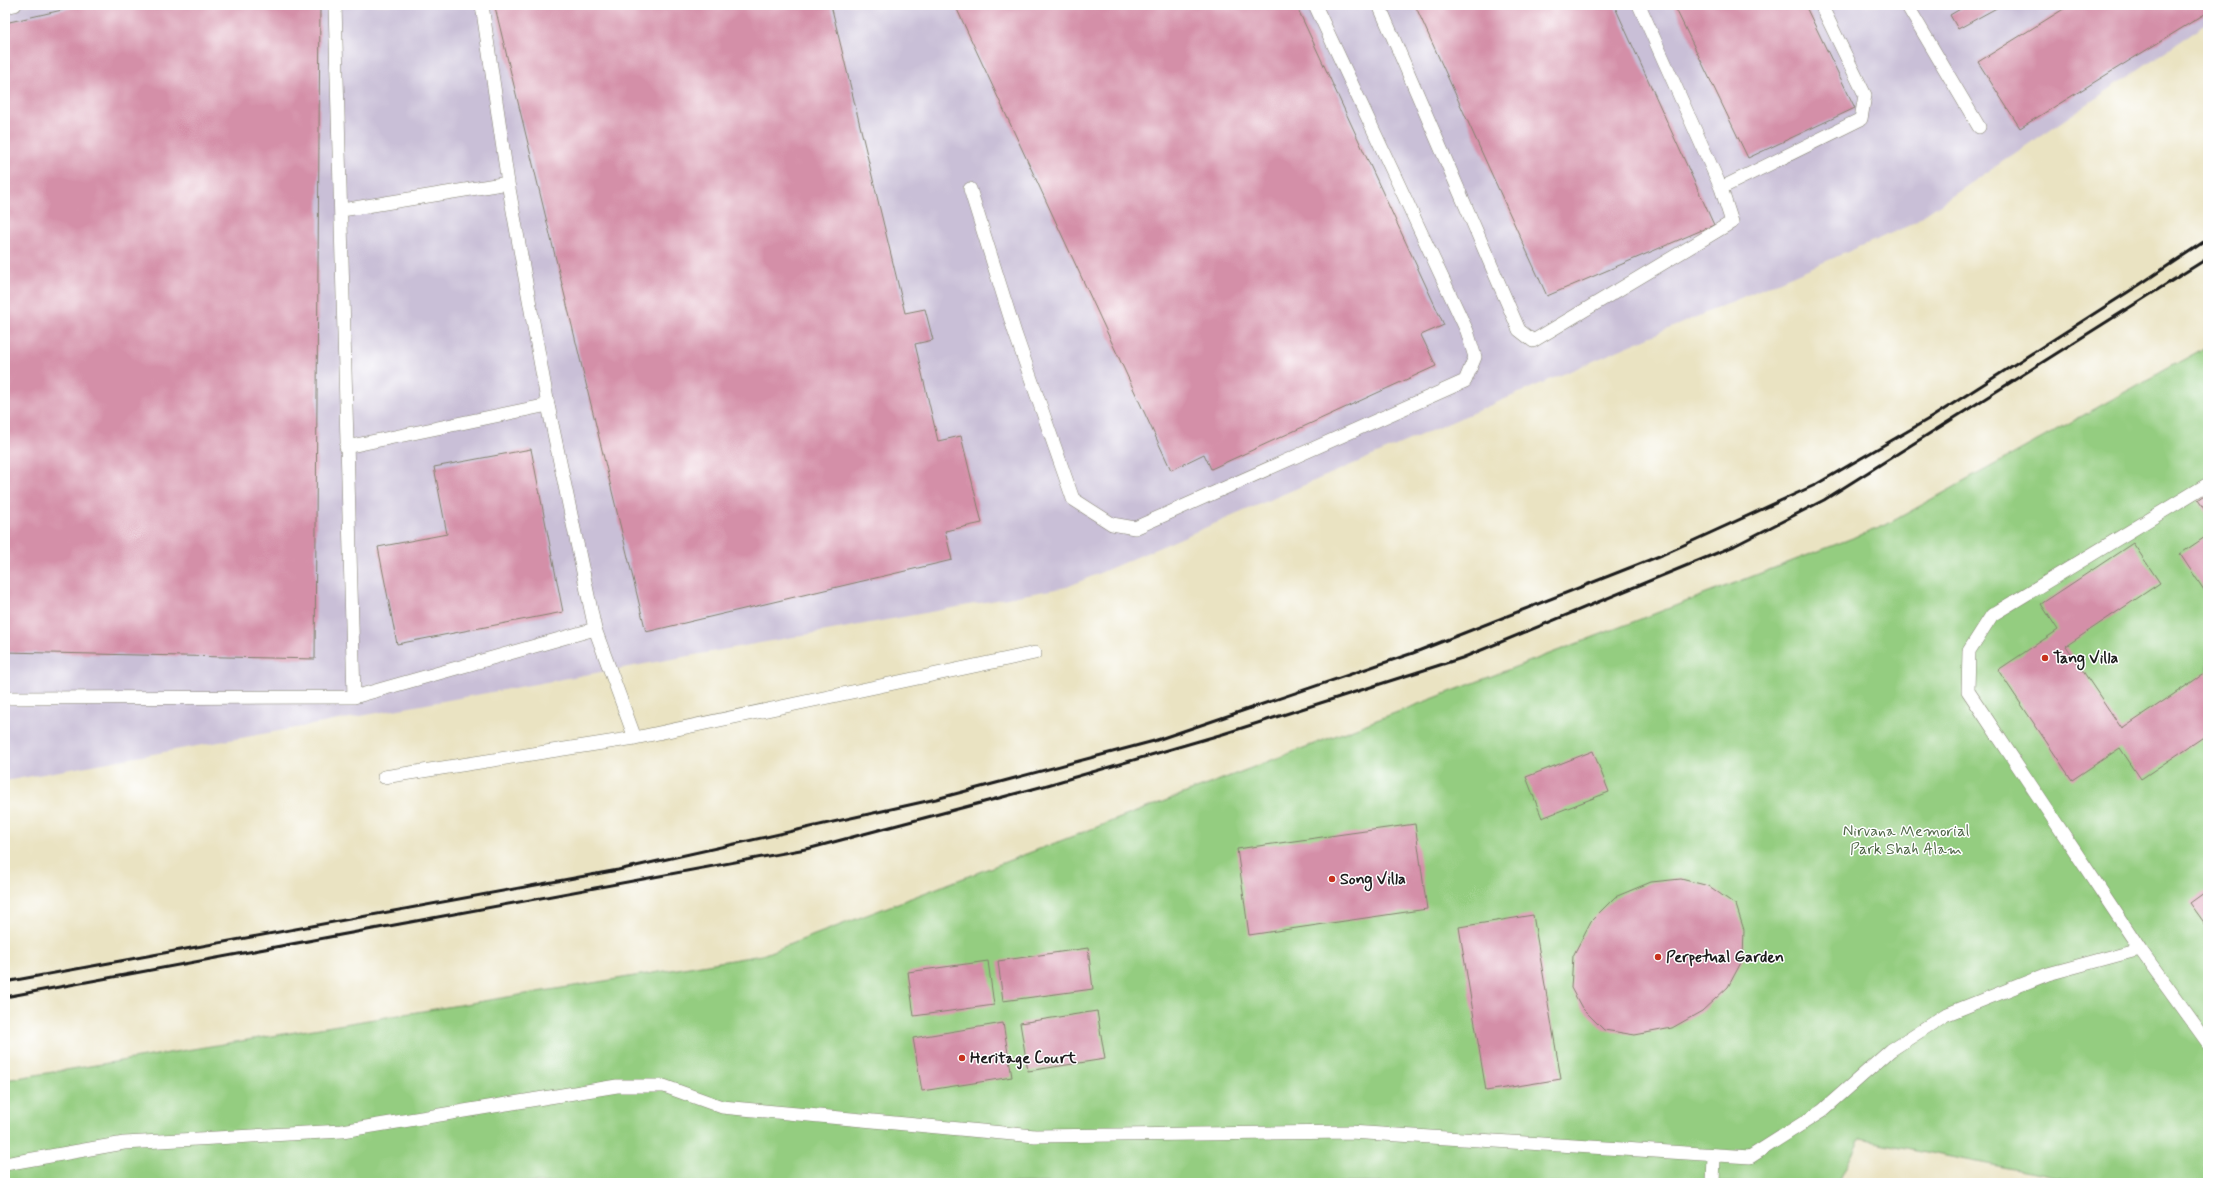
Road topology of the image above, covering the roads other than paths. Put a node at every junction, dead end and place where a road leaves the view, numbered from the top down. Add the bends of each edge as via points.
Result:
1 (15, 5) edge
2 (335, 5) edge
3 (482, 5) edge
4 (1315, 5) edge
5 (1379, 5) edge
6 (1639, 5) edge
7 (1821, 5) edge
8 (1907, 5) edge
9 (5, 7) edge
10 (1979, 127) dead end
11 (508, 183) junction
12 (1721, 188) junction
13 (970, 189) dead end
14 (342, 210) junction
15 (548, 405) junction
16 (346, 447) junction
17 (2208, 484) edge
18 (595, 629) junction
19 (1035, 653) dead end
20 (354, 696) junction
21 (5, 698) edge
22 (635, 738) junction
23 (384, 778) dead end
24 (2140, 948) junction
25 (2208, 1043) edge
26 (1714, 1156) junction
27 (5, 1164) edge
28 (1713, 1183) edge

1 - 9 lane
2 - 14 lane
3 - 11 lane
4 - 13 lane via 1467,331 1474,357 1465,382 1134,528 1112,524 1073,499 1015,333
5 - 12 lane via 1519,330 1533,341 1732,222
6 - 12 lane
7 - 12 lane via 1865,95 1861,120
8 - 10 lane
11 - 14 lane
11 - 15 lane
14 - 16 lane
15 - 16 lane
15 - 18 lane
16 - 20 lane
17 - 24 lane via 1992,614 1970,651 1968,691
18 - 20 lane
18 - 22 lane
19 - 22 lane
20 - 21 lane
22 - 23 lane
24 - 25 lane
24 - 26 lane via 2048,974 1945,1015 1891,1050 1822,1111 1750,1158
26 - 27 lane via 1350,1132 1035,1136 722,1107 664,1086 617,1086 342,1131 124,1143
26 - 28 lane

